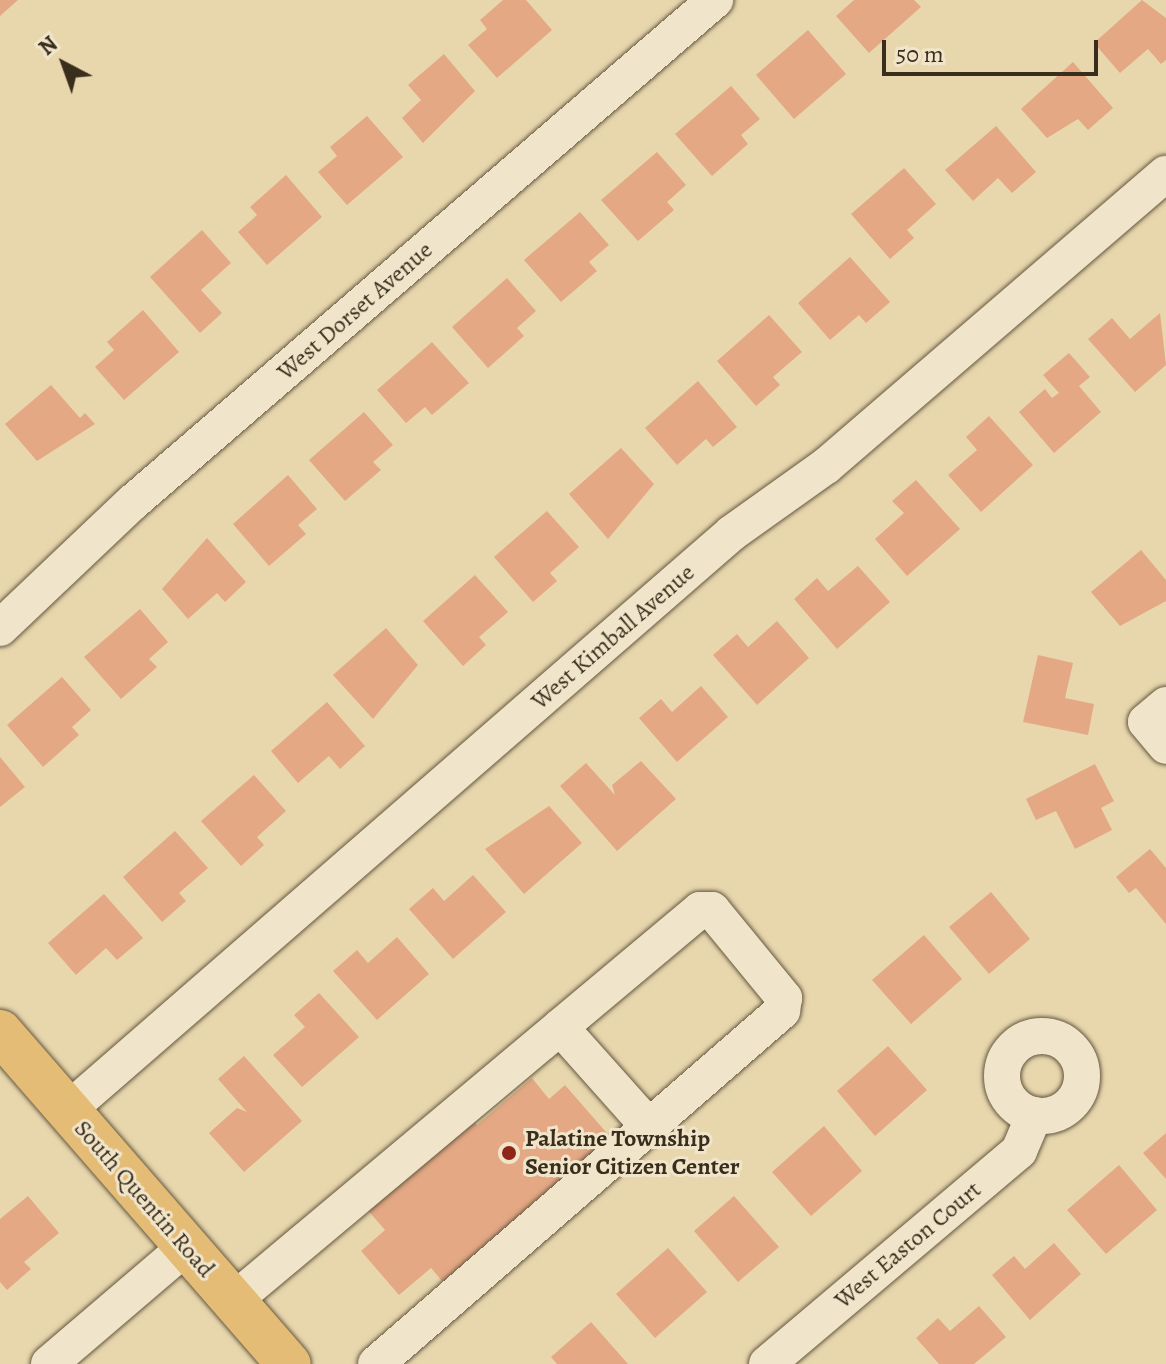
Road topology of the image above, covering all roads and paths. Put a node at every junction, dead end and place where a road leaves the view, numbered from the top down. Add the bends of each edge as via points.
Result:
1 (715, 0) edge
2 (1166, 174) edge
3 (0, 628) edge
4 (1166, 705) edge
5 (1166, 746) edge
6 (560, 1027) junction
7 (0, 1032) edge
8 (68, 1110) junction
9 (1034, 1115) dead end
10 (649, 1127) junction
11 (185, 1248) junction
12 (233, 1301) junction
13 (49, 1364) edge
14 (289, 1364) edge
15 (376, 1364) edge
16 (767, 1364) edge

1 - 3 street, West Dorset Avenue via 133,502
2 - 8 street, West Kimball Avenue via 826,466 732,533
4 - 5 street via 1146,722
6 - 10 street
6 - 10 street via 700,910 712,910 784,998 782,1011
6 - 12 street
7 - 8 main road, South Quentin Road
8 - 11 main road, South Quentin Road
9 - 16 street, West Easton Court via 1019,1151
10 - 15 street
11 - 12 main road, South Quentin Road
11 - 13 street
12 - 14 main road, South Quentin Road

